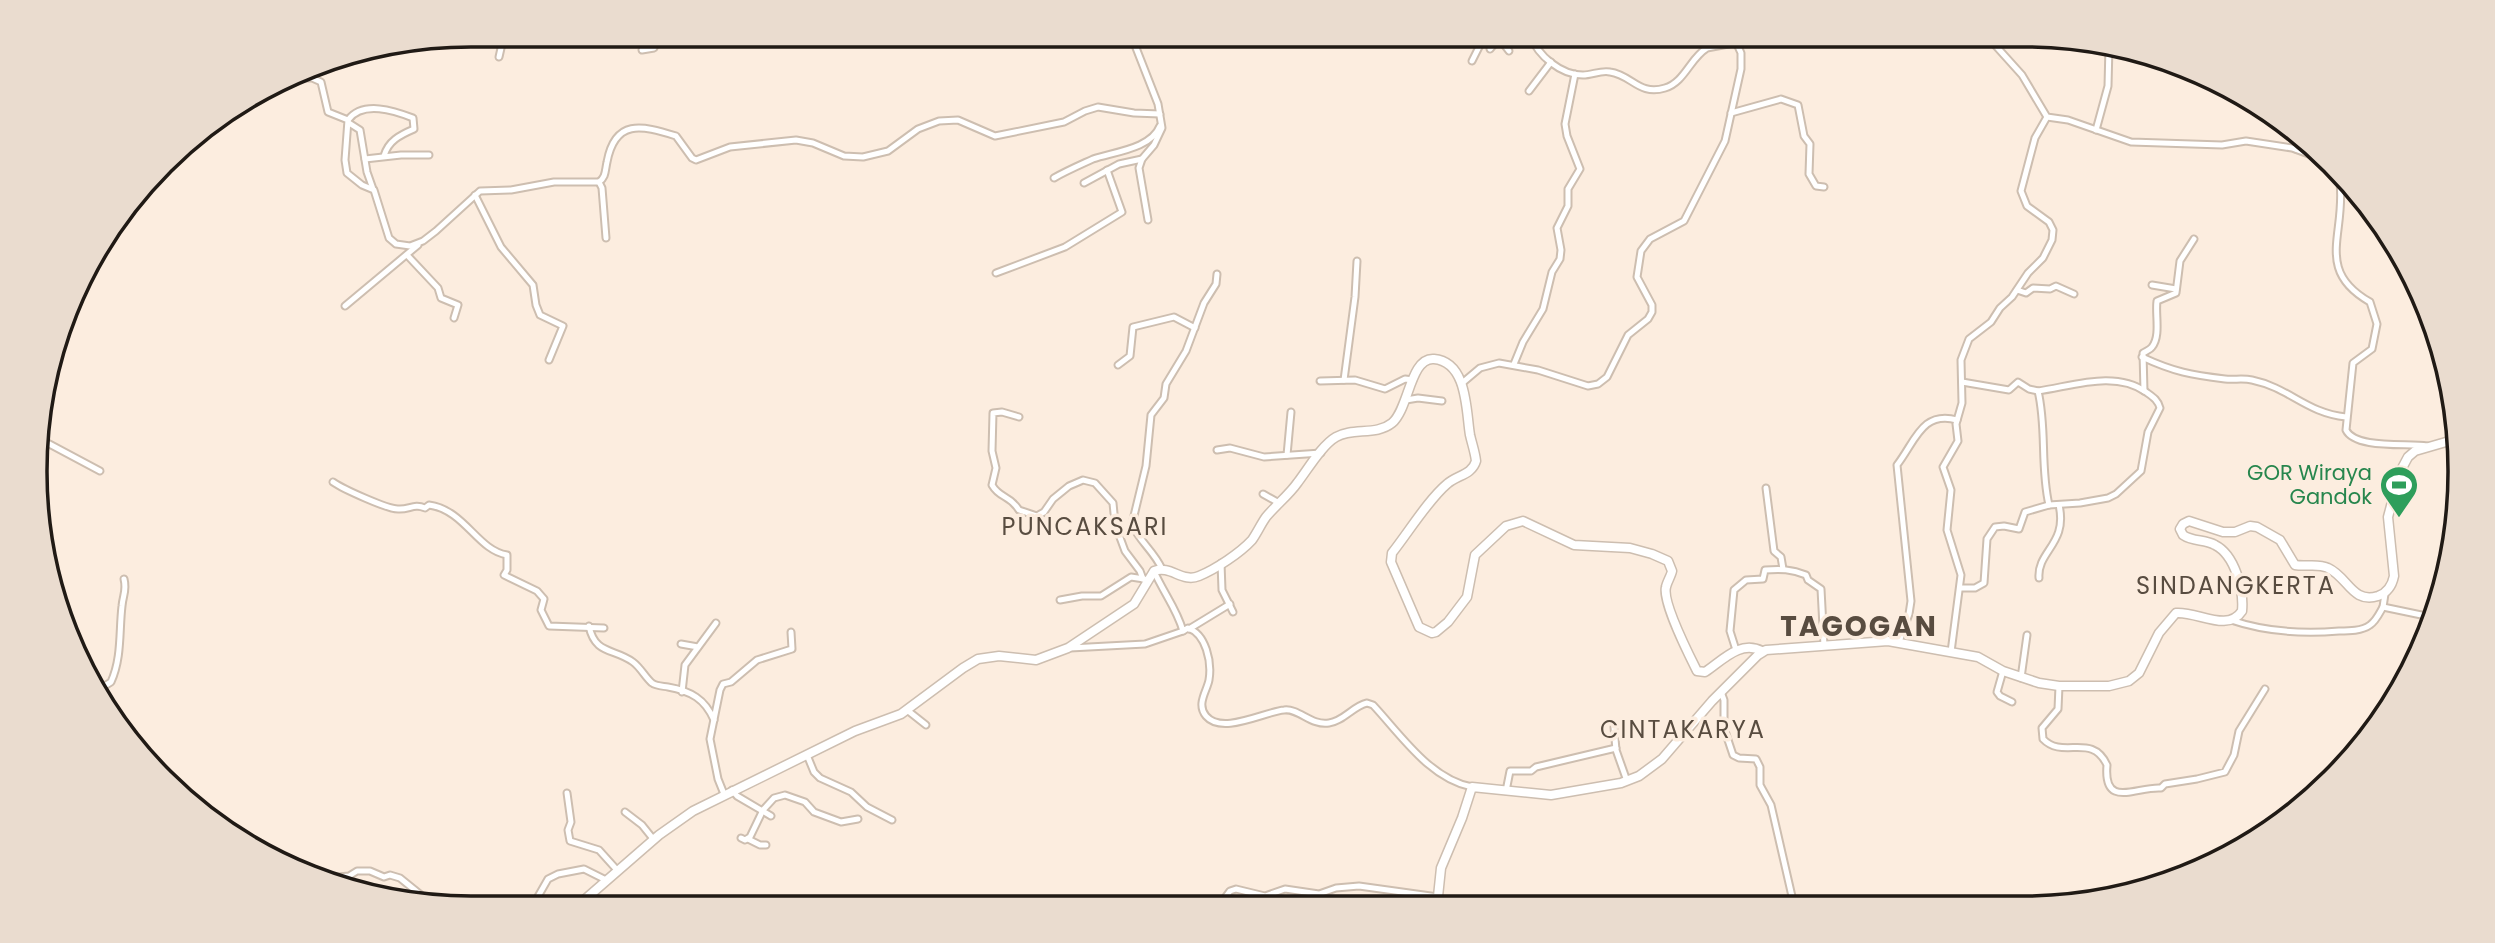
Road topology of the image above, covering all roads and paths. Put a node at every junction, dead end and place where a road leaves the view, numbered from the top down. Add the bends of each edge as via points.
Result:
1 (501, 47) edge
2 (653, 47) edge
3 (1135, 47) edge
4 (1479, 47) edge
5 (1507, 47) edge
6 (1537, 47) edge
7 (1715, 47) edge
8 (1738, 47) edge
9 (1997, 47) edge
10 (642, 50) dead end
11 (1510, 51) dead end
12 (2109, 56) edge
13 (499, 57) dead end
14 (1472, 61) dead end
15 (1551, 62) junction
16 (1575, 74) junction
17 (313, 78) edge
18 (1529, 91) dead end
19 (1731, 113) junction
20 (1161, 117) junction
21 (2047, 117) junction
22 (349, 121) junction
23 (2096, 130) junction
24 (2296, 149) joint
25 (2300, 151) edge
26 (429, 155) dead end
27 (384, 156) junction
28 (365, 159) junction
29 (1142, 159) junction
30 (1107, 170) junction
31 (1054, 178) dead end
32 (599, 182) junction
33 (1084, 183) dead end
34 (1824, 187) dead end
35 (373, 189) junction
36 (2341, 190) edge
37 (475, 195) junction
38 (1148, 220) dead end
39 (606, 238) dead end
40 (2194, 239) dead end
41 (423, 241) junction
42 (407, 255) junction
43 (1357, 261) dead end
44 (996, 273) dead end
45 (1217, 274) dead end
46 (2152, 285) dead end
47 (2176, 289) junction
48 (2017, 290) junction
49 (2074, 294) dead end
50 (345, 306) dead end
51 (454, 318) dead end
52 (1195, 328) junction
53 (2143, 358) junction
54 (549, 360) dead end
55 (1514, 364) junction
56 (1118, 365) dead end
57 (1344, 380) junction
58 (1413, 380) junction
59 (1321, 381) dead end
60 (1962, 382) junction
61 (1461, 384) junction
62 (2038, 391) junction
63 (2144, 391) junction
64 (1406, 400) junction
65 (1442, 401) dead end
66 (1291, 412) dead end
67 (1019, 417) dead end
68 (2346, 417) junction
69 (1957, 420) junction
70 (2447, 442) edge
71 (48, 443) edge
72 (2429, 446) junction
73 (1217, 450) dead end
74 (1321, 453) junction
75 (1287, 455) junction
76 (100, 471) dead end
77 (333, 482) dead end
78 (1766, 488) dead end
79 (1263, 495) dead end
80 (1279, 503) junction
81 (2049, 505) junction
82 (2059, 505) junction
83 (1221, 563) junction
84 (1783, 569) junction
85 (1158, 570) junction
86 (2039, 578) dead end
87 (124, 579) dead end
88 (1145, 580) junction
89 (1961, 588) junction
90 (2385, 594) junction
91 (1060, 600) dead end
92 (1230, 604) junction
93 (2383, 607) junction
94 (1233, 612) dead end
95 (2422, 615) edge
96 (2231, 620) junction
97 (716, 623) dead end
98 (589, 626) junction
99 (604, 628) dead end
100 (1186, 630) junction
101 (791, 632) dead end
102 (2027, 635) dead end
103 (1899, 642) junction
104 (681, 644) dead end
105 (1824, 646) junction
106 (698, 647) junction
107 (1068, 648) junction
108 (1736, 650) junction
109 (1762, 651) junction
110 (1951, 652) junction
111 (2003, 671) junction
112 (663, 678) dead end
113 (2021, 678) junction
114 (105, 686) edge
115 (2059, 686) junction
116 (665, 687) junction
117 (2265, 689) dead end
118 (682, 692) junction
119 (1721, 692) junction
120 (2012, 702) dead end
121 (907, 710) junction
122 (715, 720) junction
123 (926, 724) dead end
124 (1614, 727) dead end
125 (1616, 748) junction
126 (807, 755) junction
127 (1627, 781) junction
128 (1472, 787) junction
129 (1506, 791) junction
130 (728, 792) junction
131 (567, 793) dead end
132 (763, 810) junction
133 (625, 812) dead end
134 (771, 816) dead end
135 (858, 819) dead end
136 (892, 820) dead end
137 (654, 841) junction
138 (766, 845) dead end
139 (617, 870) junction
140 (346, 876) edge
141 (606, 880) junction
142 (418, 892) edge
143 (538, 896) edge
144 (588, 896) edge
145 (1226, 896) edge
146 (1265, 896) edge
147 (1265, 896) edge
148 (1409, 896) edge
149 (1438, 896) edge
150 (1792, 896) edge

1 - 13 street
2 - 10 street
3 - 20 street
4 - 14 street
5 - 11 street
6 - 15 street
7 - 16 street via 1703,50 1679,79 1663,88 1642,88 1608,71
8 - 19 street via 1742,63
9 - 21 street via 2022,75
12 - 23 street via 2109,86
15 - 16 street
15 - 18 street
16 - 55 street via 1565,124 1580,169 1568,189 1568,206 1558,224 1560,259 1539,317
17 - 22 street via 321,82 328,112
19 - 34 street via 1781,99 1798,105 1804,136 1811,144 1811,179
19 - 55 street via 1725,141 1686,217 1650,239 1642,251 1637,277 1652,312 1628,335 1607,377 1588,386
20 - 29 street via 1160,134
20 - 31 street via 1157,132 1144,142
20 - 32 street via 1098,107 1064,122 995,136 958,120 939,121 918,129 888,151 863,157 844,156 796,140 730,147 694,160 678,137 633,129 617,135 605,177
21 - 23 street
21 - 48 street via 2035,138 2021,191 2027,206 2049,222 2053,237 2043,258
22 - 27 street via 358,111 379,109 414,118 414,129 393,140
22 - 28 street via 360,129
22 - 35 street via 345,167 351,178
23 - 24 street via 2131,142 2222,145 2246,141
24 - 25 street
26 - 27 street
27 - 28 street
28 - 35 street
29 - 30 street
29 - 38 street via 1139,169
30 - 33 street
30 - 44 street via 1122,212 1065,247
32 - 37 street via 554,182
32 - 39 street
35 - 41 street via 391,241 410,246
36 - 68 street via 2336,259 2344,281 2371,302 2378,324 2372,349 2353,363
37 - 41 street
37 - 54 street via 501,247 533,285 540,315 563,326
40 - 47 street via 2180,261
41 - 42 street
42 - 50 street
42 - 51 street via 442,298 458,305
43 - 57 street
45 - 52 street
46 - 47 street
47 - 53 street via 2174,295 2157,301 2158,325 2152,348 2144,351
48 - 49 street via 2026,293 2056,286
48 - 60 street via 1991,322 1969,339 1961,360
52 - 56 street via 1174,317 1133,327 1130,356
52 - 85 street via 1166,384 1164,398 1151,415 1146,466 1132,521 1151,549
53 - 63 street
53 - 68 street via 2179,373 2252,380 2282,390 2309,408
55 - 61 street via 1499,362 1480,368
57 - 58 street via 1385,389
57 - 59 street
58 - 61 main road via 1421,364 1435,359 1449,366
58 - 64 main road
60 - 62 street via 2009,390 2018,382
60 - 69 street
61 - 108 main road via 1467,398 1475,465 1445,485 1391,557 1419,627 1432,633 1448,622 1467,597 1475,555 1506,526 1523,521 1574,545 1630,548 1668,561 1672,569 1666,596 1697,671 1705,672
62 - 63 street via 2115,380
62 - 81 street
63 - 82 street via 2160,408 2149,428 2139,474 2108,498
64 - 65 street
64 - 74 main road via 1393,422 1377,430 1338,436
66 - 75 street
67 - 88 street via 993,413 996,468 992,485 996,493 1012,499 1019,510 1037,516 1069,486 1083,480 1095,483 1113,503 1125,551
68 - 72 street via 2348,435 2356,440
69 - 89 street via 1958,441 1943,467 1951,489 1947,530
69 - 103 street via 1941,417 1927,421 1897,465 1911,601
70 - 72 main road
71 - 76 street
72 - 90 main road via 2411,453 2396,485 2388,517 2395,572
73 - 75 street via 1230,448 1264,457
74 - 75 street
74 - 80 main road
77 - 98 street via 399,510 411,505 443,507 488,546 507,555 503,575 537,591 544,599 541,610 549,626
78 - 84 street via 1772,541
79 - 80 street
80 - 83 main road via 1245,547
81 - 82 street
81 - 89 street via 2025,512 2020,528 1995,527 1987,539 1984,583
82 - 86 street via 2060,532 2040,566
83 - 85 main road via 1192,578
83 - 92 street via 1222,590
84 - 105 street via 1806,575 1821,589
84 - 108 street via 1765,569 1763,579 1746,580 1734,590 1730,631
85 - 88 main road
85 - 100 street via 1165,596
87 - 114 street via 117,665
88 - 91 street via 1131,577 1101,596
88 - 107 main road via 1134,604
89 - 110 street
90 - 93 street
90 - 96 main road via 2361,597 2328,568 2295,565 2280,540 2257,527 2223,532 2186,521 2180,529 2183,535 2213,543 2231,562 2243,607
92 - 94 street
92 - 100 street
93 - 95 street
93 - 96 street via 2365,628 2333,632 2296,634
96 - 115 main road via 2176,613 2159,633 2140,673 2129,681 2109,686
97 - 106 street
98 - 99 street
98 - 116 street via 600,647 623,656 650,682
100 - 107 street via 1145,644
100 - 128 street via 1199,635 1207,654 1209,674 1202,700 1208,718 1230,723 1287,709 1327,724 1367,703 1434,768 1458,784
101 - 122 street via 792,649 757,660 723,684
102 - 113 street
103 - 105 main road
103 - 110 main road
104 - 106 street
105 - 109 main road
106 - 118 street via 685,665
107 - 121 main road via 1036,660 978,659
108 - 109 main road
109 - 119 main road
110 - 111 main road via 1978,657
111 - 113 main road
111 - 120 street via 1997,692
112 - 116 street
113 - 115 main road
115 - 117 street via 2058,709 2042,728 2043,739 2056,747 2097,751 2108,765 2107,783 2120,793 2225,772 2239,731
116 - 118 street
118 - 122 street via 704,702
119 - 127 main road via 1662,759
119 - 150 street via 1724,728 1733,755 1759,763 1760,785 1771,805
121 - 123 street
121 - 126 main road
122 - 130 street via 710,745
124 - 125 street
125 - 127 street
125 - 129 street via 1531,771 1511,771
126 - 130 main road
126 - 136 street via 820,778 851,792
127 - 129 main road via 1560,794
128 - 129 main road
128 - 149 main road via 1441,867
130 - 132 street
130 - 137 main road via 681,818
131 - 139 street via 570,841 598,850
132 - 134 street
132 - 135 street via 774,798 785,795 841,822
132 - 138 street via 745,838
133 - 137 street
137 - 139 main road
139 - 141 main road
140 - 142 street via 360,871 393,875
141 - 143 street via 584,869 558,874 548,879
141 - 144 main road
145 - 147 street via 1236,889
146 - 148 street via 1285,889 1318,894 1359,887

